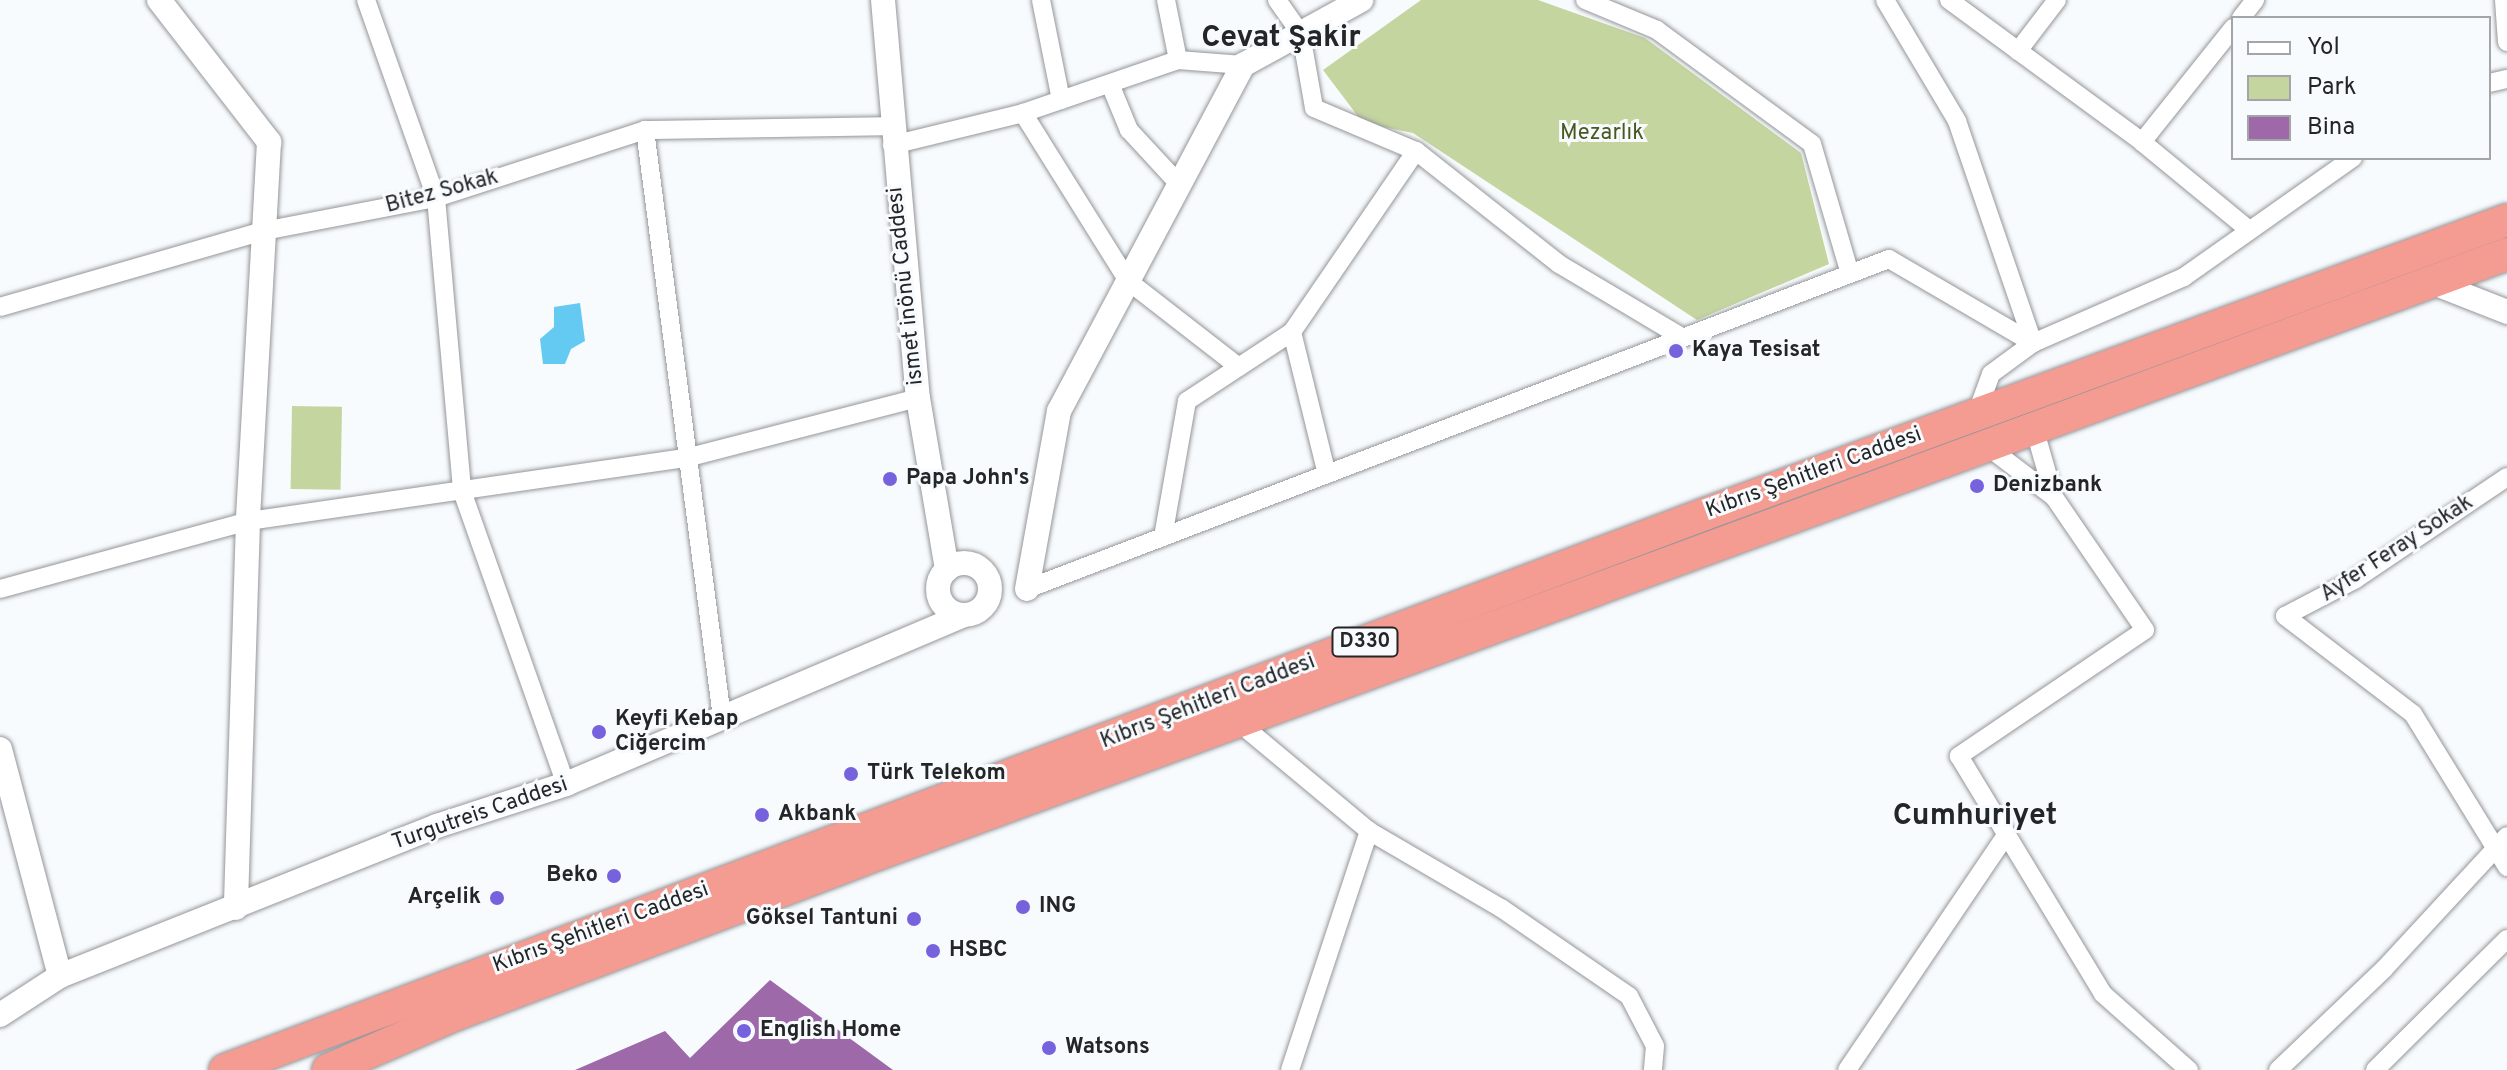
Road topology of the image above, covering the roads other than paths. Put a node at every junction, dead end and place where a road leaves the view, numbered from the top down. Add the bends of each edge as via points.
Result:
1 (159, 0) edge
2 (366, 0) edge
3 (883, 0) edge
4 (1041, 0) edge
5 (1166, 0) edge
6 (1277, 0) edge
7 (1361, 0) edge
8 (1587, 0) edge
9 (1885, 0) edge
10 (1949, 0) edge
11 (2057, 0) edge
12 (2255, 0) edge
13 (2504, 0) edge
14 (2243, 16) edge
15 (2231, 31) edge
16 (1301, 34) junction
17 (2507, 42) edge
18 (2018, 51) junction
19 (1178, 60) junction
20 (1243, 65) junction
21 (1110, 84) junction
22 (1061, 100) junction
23 (1023, 113) junction
24 (645, 130) junction
25 (891, 135) junction
26 (2142, 142) junction
27 (1416, 151) junction
28 (2350, 160) edge
29 (1179, 184) junction
30 (436, 198) junction
31 (2507, 220) edge
32 (2249, 230) junction
33 (264, 231) junction
34 (2507, 254) edge
35 (1850, 274) junction
36 (1128, 281) junction
37 (2431, 282) junction
38 (0, 307) edge
39 (2507, 312) edge
40 (1292, 332) junction
41 (1683, 338) junction
42 (2033, 343) junction
43 (1239, 367) junction
44 (918, 398) junction
45 (2033, 424) junction
46 (1980, 428) junction
47 (686, 458) junction
48 (1327, 474) junction
49 (2507, 477) edge
50 (462, 491) junction
51 (2054, 497) junction
52 (248, 521) junction
53 (940, 528) junction
54 (1163, 537) junction
55 (975, 566) junction
56 (947, 570) junction
57 (0, 589) edge
58 (1027, 589) junction
59 (941, 602) junction
60 (985, 606) junction
61 (962, 616) junction
62 (931, 628) junction
63 (722, 717) junction
64 (1237, 721) junction
65 (0, 749) edge
66 (566, 784) junction
67 (1369, 831) junction
68 (2507, 836) edge
69 (2004, 838) junction
70 (2501, 860) edge
71 (236, 908) junction
72 (2507, 939) edge
73 (60, 976) junction
74 (0, 1015) edge
75 (225, 1070) edge
76 (328, 1070) edge
77 (1290, 1070) edge
78 (1653, 1070) edge
79 (1847, 1070) edge
80 (2189, 1070) edge
81 (2278, 1070) edge
82 (2375, 1070) edge

1 - 33 street via 269,142
2 - 30 street
3 - 25 street, ismet inönü Caddesi
4 - 22 street
5 - 19 street
6 - 16 street
7 - 16 street
8 - 35 street via 1657,30 1812,144
9 - 42 street via 1957,121
10 - 18 street
11 - 18 street
12 - 14 street
13 - 17 street
15 - 26 street
16 - 20 street
16 - 27 street via 1314,108
18 - 26 street
19 - 20 street
19 - 21 street, Bitez Sokak
20 - 29 street
21 - 22 street, Bitez Sokak
21 - 29 street via 1129,130
22 - 23 street, Bitez Sokak
23 - 25 street, Bitez Sokak
23 - 36 street
24 - 25 street, Bitez Sokak
24 - 30 street, Bitez Sokak
24 - 47 street
25 - 44 street, ismet inönü Caddesi
26 - 32 street
27 - 40 street
27 - 41 street via 1559,264
28 - 32 street
29 - 36 street
30 - 33 street, Bitez Sokak
30 - 50 street
31 - 46 highway, Kıbrıs Şehitleri Caddesi / D330
32 - 42 street via 2184,277
33 - 38 street, Bitez Sokak
33 - 52 street
34 - 37 highway, Kıbrıs Şehitleri Caddesi / D330
35 - 41 street
35 - 42 street via 1889,259
36 - 43 street
36 - 58 street via 1059,411
37 - 39 street
37 - 45 highway, Kıbrıs Şehitleri Caddesi / D330
40 - 43 street
40 - 48 street
41 - 48 street
42 - 46 street via 1991,374
43 - 54 street via 1187,401
44 - 47 street
44 - 53 street, ismet inönü Caddesi
45 - 46 highway, Kıbrıs Şehitleri Caddesi / D330
45 - 51 street
46 - 51 street
46 - 64 highway, Kıbrıs Şehitleri Caddesi / D330
46 - 75 highway, Kıbrıs Şehitleri Caddesi / D330
47 - 50 street
47 - 63 street
48 - 54 street
49 - 70 street, Ayfer Feray Sokak via 2356,579 2285,616 2413,714
50 - 52 street
50 - 66 street
51 - 69 street via 2145,630 1959,756
52 - 57 street
52 - 71 street
53 - 55 street
53 - 56 street, ismet inönü Caddesi
54 - 58 street
55 - 56 street
55 - 58 street
55 - 60 street via 989,582
56 - 59 street via 938,585
58 - 60 street
59 - 61 street
59 - 62 street
60 - 61 street
61 - 62 street, Turgutreis Caddesi
62 - 63 street, Turgutreis Caddesi
63 - 66 street, Turgutreis Caddesi
64 - 67 street
64 - 76 highway, Kıbrıs Şehitleri Caddesi / D330 via 457,1014
65 - 73 street
66 - 71 street, Turgutreis Caddesi via 437,826
67 - 77 street
67 - 78 street via 1501,908 1629,996 1655,1046
68 - 70 street
69 - 79 street
69 - 80 street via 2103,994
70 - 81 street
71 - 73 street, Turgutreis Caddesi
72 - 82 street
73 - 74 street, Turgutreis Caddesi

